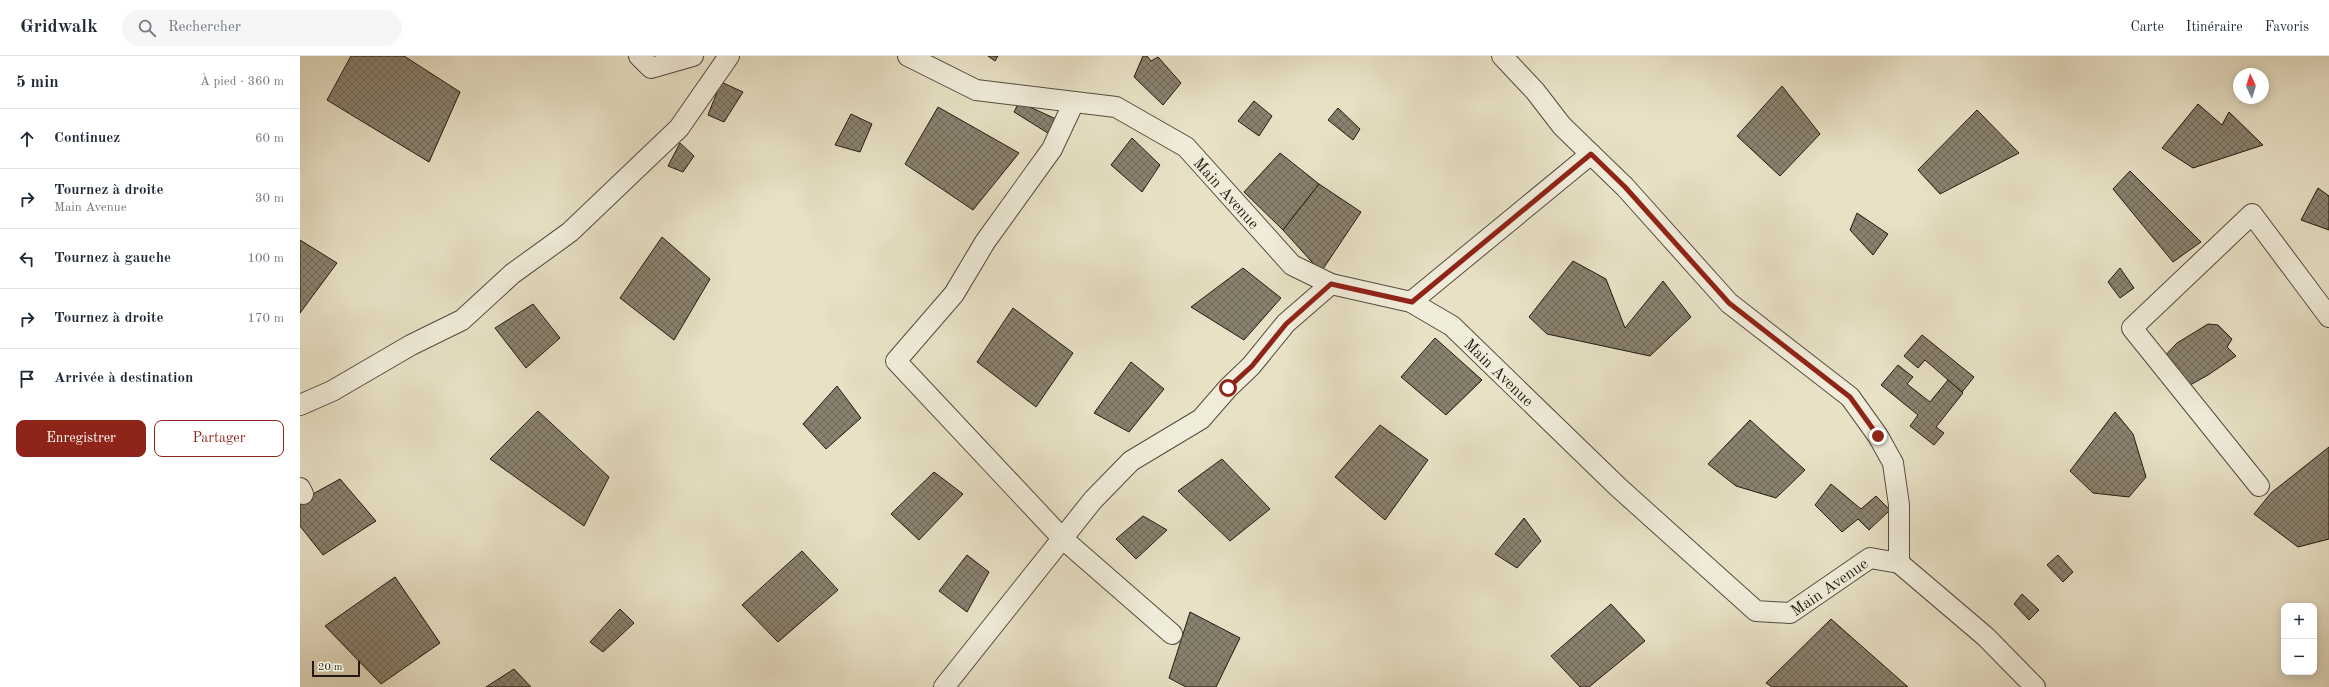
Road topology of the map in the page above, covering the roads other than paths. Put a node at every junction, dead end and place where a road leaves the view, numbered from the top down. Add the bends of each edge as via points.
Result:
1 (639, 56) edge
2 (694, 56) edge
3 (729, 56) edge
4 (908, 56) edge
5 (1502, 56) edge
6 (1074, 102) junction
7 (1591, 154) junction
8 (1331, 284) junction
9 (1412, 302) junction
10 (2329, 317) edge
11 (300, 405) edge
12 (2259, 486) dead end
13 (1063, 539) junction
14 (1900, 563) junction
15 (1172, 634) dead end
16 (944, 687) edge
17 (2035, 687) edge

1 - 2 street via 651,68
3 - 11 street via 678,128 570,232 512,274 462,320 411,345 332,391
4 - 6 street, Main Avenue via 976,90
5 - 7 street via 1535,91 1562,126
6 - 8 street, Main Avenue via 1116,107 1186,147 1292,265
6 - 13 street via 1052,150 986,242 954,294 896,361
7 - 9 street
7 - 14 street via 1625,187 1729,303 1850,397 1878,436 1893,463 1899,505
8 - 9 street, Main Avenue
8 - 13 street via 1286,324 1252,366 1228,388 1201,419 1131,462 1093,500
9 - 14 street, Main Avenue via 1452,326 1618,487 1756,611 1790,613 1870,558
10 - 12 street via 2252,214 2132,328
13 - 15 street
13 - 16 street
14 - 17 street via 1986,637

